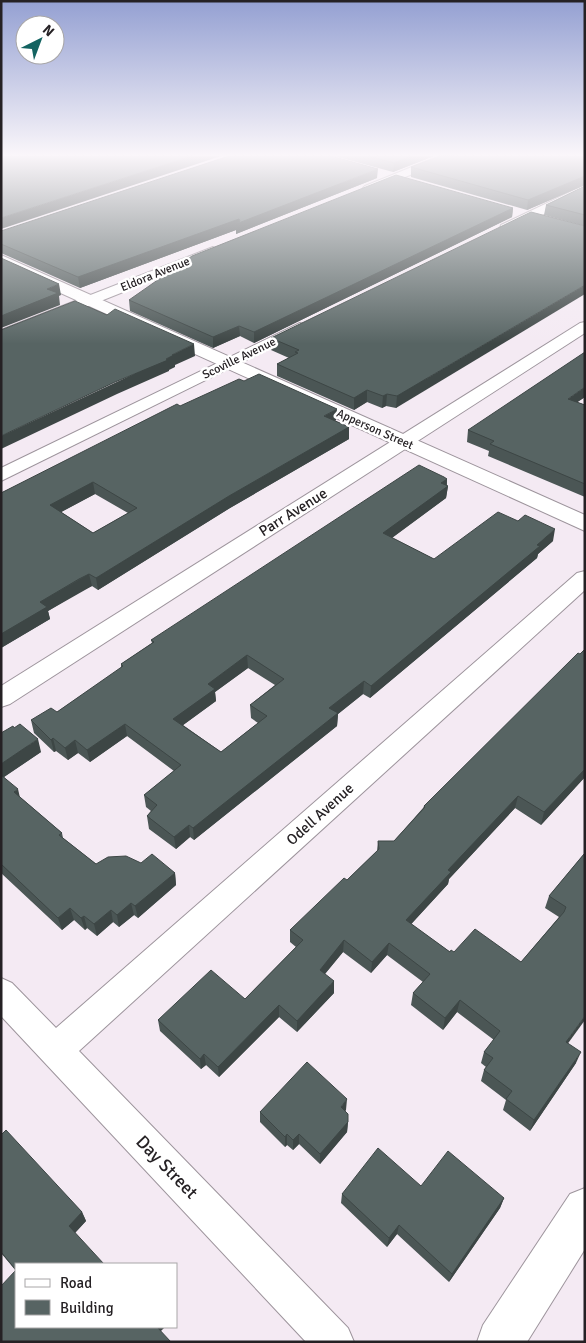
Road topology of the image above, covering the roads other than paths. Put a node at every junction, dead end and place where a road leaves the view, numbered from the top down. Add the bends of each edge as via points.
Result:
1 (515, 219) edge
2 (537, 219) edge
3 (548, 222) edge
4 (494, 234) edge
5 (224, 246) edge
6 (1, 260) edge
7 (90, 300) junction
8 (310, 324) edge
9 (585, 326) edge
10 (1, 336) edge
11 (230, 363) junction
12 (404, 442) junction
13 (1, 475) edge
14 (585, 524) edge
15 (585, 578) edge
16 (1, 698) edge
17 (1, 993) edge
18 (56, 1050) junction
19 (585, 1209) edge
20 (334, 1342) edge
21 (500, 1342) edge

1 - 4 street
2 - 3 street
5 - 7 street, Eldora Avenue
6 - 7 street, Apperson Street
7 - 10 street, Eldora Avenue
7 - 11 street, Apperson Street
8 - 11 street, Scoville Avenue
9 - 12 street, Parr Avenue
11 - 12 street, Apperson Street
11 - 13 street, Scoville Avenue
12 - 14 street, Apperson Street
12 - 16 street, Parr Avenue
15 - 18 street, Odell Avenue
17 - 18 street, Day Street
18 - 20 street, Day Street
19 - 21 street

